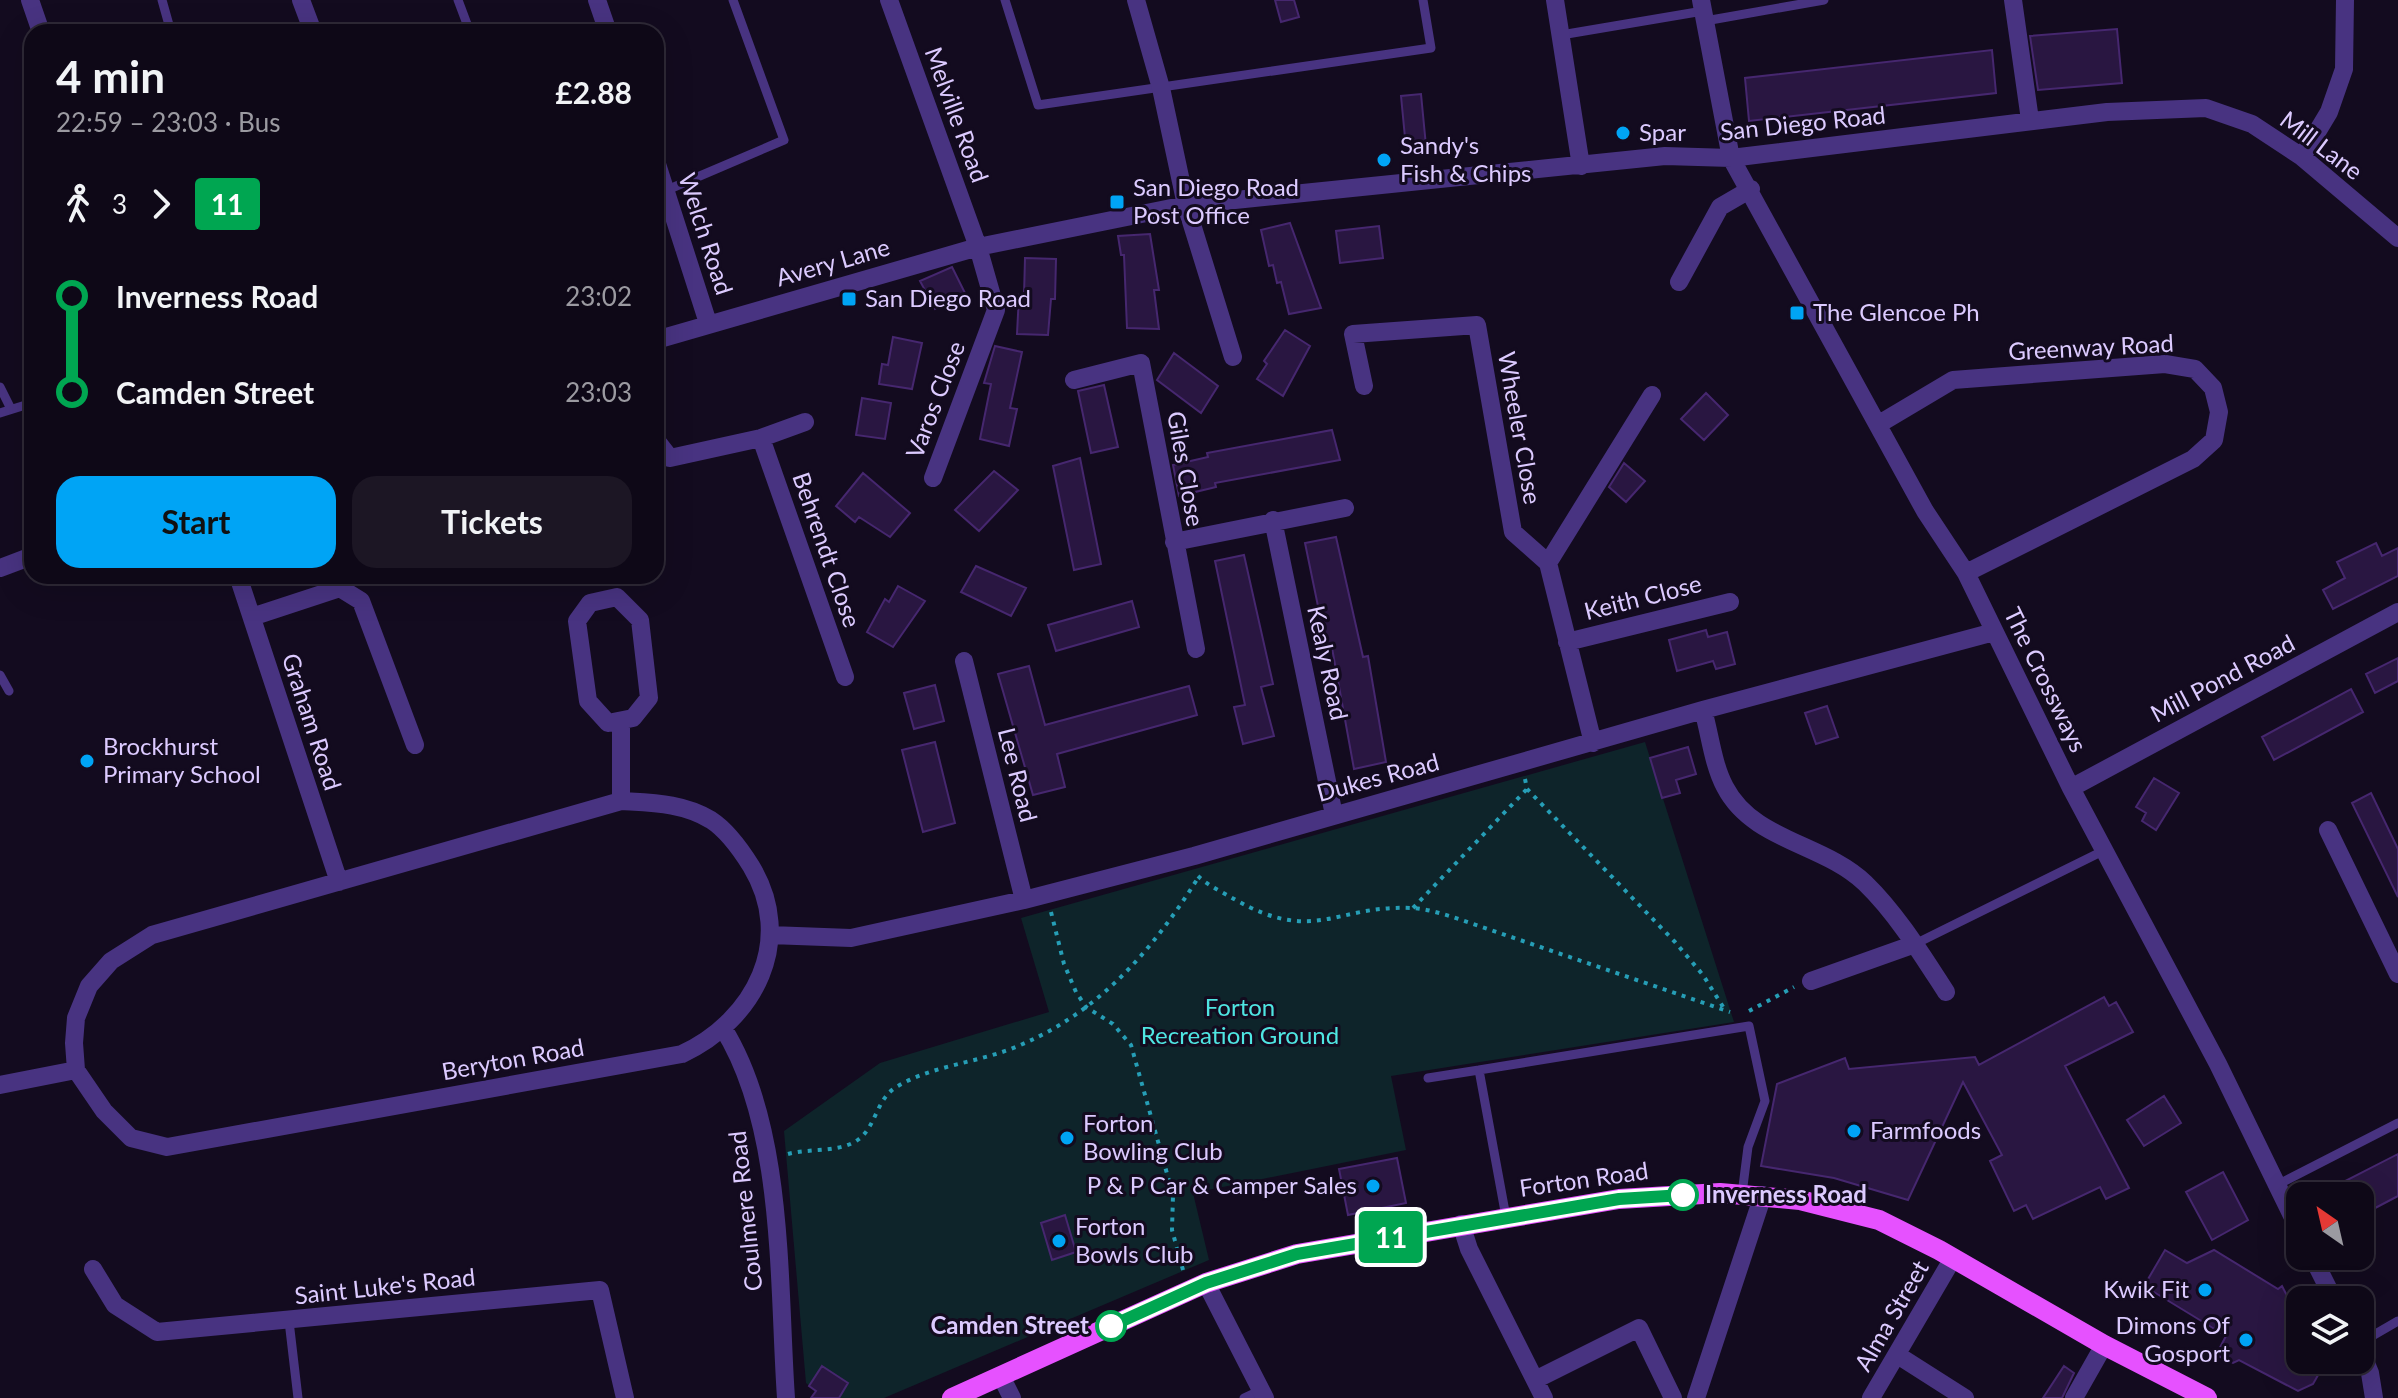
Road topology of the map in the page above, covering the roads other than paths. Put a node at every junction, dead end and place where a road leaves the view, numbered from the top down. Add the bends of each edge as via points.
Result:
1 (30, 0) edge
2 (162, 0) edge
3 (301, 0) edge
4 (458, 0) edge
5 (597, 0) edge
6 (733, 0) edge
7 (889, 0) edge
8 (1005, 0) edge
9 (1136, 0) edge
10 (1423, 0) edge
11 (1555, 0) edge
12 (1824, 0) edge
13 (2013, 0) edge
14 (2345, 0) edge
15 (1703, 10) edge
16 (38, 24) edge
17 (169, 24) edge
18 (310, 24) edge
19 (467, 24) edge
20 (605, 24) edge
21 (1560, 35) junction
22 (1161, 88) junction
23 (2030, 120) junction
24 (2252, 124) joint
25 (2302, 157) junction
26 (1731, 158) junction
27 (1581, 166) junction
28 (1751, 189) junction
29 (664, 194) edge
30 (1186, 205) junction
31 (2398, 238) edge
32 (1025, 239) joint
33 (978, 247) junction
34 (1679, 282) dead end
35 (708, 323) junction
36 (664, 337) edge
37 (1233, 357) dead end
38 (1074, 380) dead end
39 (1364, 386) dead end
40 (0, 387) edge
41 (1652, 395) dead end
42 (24, 405) edge
43 (11, 409) junction
44 (0, 413) edge
45 (805, 422) dead end
46 (1879, 424) junction
47 (761, 438) junction
48 (664, 450) edge
49 (933, 478) dead end
50 (1345, 508) dead end
51 (1273, 520) junction
52 (1174, 542) junction
53 (24, 559) edge
54 (1548, 563) junction
55 (0, 568) edge
56 (1966, 573) junction
57 (241, 584) edge
58 (1730, 602) dead end
59 (2398, 612) edge
60 (252, 617) junction
61 (1994, 632) junction
62 (1567, 642) junction
63 (1196, 649) dead end
64 (964, 661) dead end
65 (0, 675) edge
66 (845, 677) dead end
67 (9, 691) dead end
68 (1703, 710) junction
69 (621, 722) junction
70 (1593, 743) junction
71 (415, 745) dead end
72 (2071, 788) junction
73 (621, 801) junction
74 (1334, 815) junction
75 (2328, 830) dead end
76 (2105, 850) junction
77 (339, 882) junction
78 (1024, 900) junction
79 (770, 935) junction
80 (1915, 944) junction
81 (2398, 974) edge
82 (1811, 981) road end
83 (1946, 992) dead end
84 (723, 1028) junction
85 (76, 1070) junction
86 (1479, 1070) junction
87 (1428, 1078) dead end
88 (0, 1085) edge
89 (2398, 1123) edge
90 (2277, 1185) junction
91 (1742, 1194) junction
92 (1763, 1195) junction
93 (2286, 1203) edge
94 (1506, 1217) junction
95 (1461, 1224) junction
96 (1953, 1258) junction
97 (93, 1269) dead end
98 (1197, 1286) junction
99 (289, 1321) junction
100 (2398, 1321) edge
101 (2374, 1335) edge
102 (2104, 1345) junction
103 (1899, 1356) junction
104 (2370, 1374) edge
105 (1001, 1376) junction
106 (1535, 1380) junction
107 (2176, 1392) edge
108 (1257, 1395) edge
109 (298, 1398) edge
110 (625, 1398) edge
111 (786, 1398) edge
112 (952, 1398) edge
113 (1012, 1398) edge
114 (1544, 1398) edge
115 (1673, 1398) edge
116 (1696, 1398) edge
117 (1871, 1398) edge
118 (1965, 1398) edge
119 (2074, 1398) edge
120 (2207, 1398) edge
121 (2374, 1398) edge

1 - 16 street
2 - 17 lane
3 - 18 street
4 - 19 lane
5 - 20 street
6 - 29 lane via 784,140
7 - 33 street, Melville Road
8 - 22 lane via 1038,105
9 - 22 street
10 - 22 lane via 1431,48
11 - 21 street
12 - 15 lane
13 - 23 street
14 - 25 street via 2344,69 2329,112
15 - 21 lane
15 - 26 street
21 - 27 street
22 - 30 street
23 - 24 street, San Diego Road via 2206,108
23 - 26 street, San Diego Road
24 - 25 street, Mill Lane
25 - 31 street, Mill Lane
26 - 27 street, San Diego Road via 1665,156
26 - 28 street, The Crossways
27 - 30 street, San Diego Road
28 - 34 street via 1720,207
28 - 46 street, The Crossways
29 - 35 street, Welch Road
30 - 32 street, San Diego Road
30 - 37 street
32 - 33 street, Avery Lane
33 - 35 street, Avery Lane
33 - 49 street, Varos Close via 996,310
35 - 36 street, Avery Lane
38 - 52 street, Giles Close via 1141,363
39 - 54 street, Wheeler Close via 1353,334 1477,325 1513,532
40 - 43 lane
41 - 54 street
42 - 43 lane
43 - 44 lane
45 - 47 street
46 - 56 street, The Crossways via 1925,511
46 - 56 street, Greenway Road via 1953,380 2165,364 2195,369 2213,388 2219,412 2214,440 2193,459
47 - 48 street via 670,458
47 - 66 street, Behrendt Close
50 - 51 street
51 - 52 street
51 - 74 street, Kealy Road
52 - 63 street, Giles Close
53 - 55 street
54 - 62 street
56 - 61 street, The Crossways
57 - 60 street, Graham Road
58 - 62 street, Keith Close
59 - 72 street, Mill Pond Road
60 - 71 street via 340,588 361,601
60 - 77 street, Graham Road
61 - 68 street, Dukes Road
61 - 72 street, The Crossways
62 - 70 street
64 - 78 street, Lee Road
65 - 67 lane
68 - 70 street, Dukes Road
68 - 80 street via 1724,785 1742,811 1836,860
69 - 69 street via 608,723 588,701 577,621 590,603 617,597 640,620 649,698 633,718
69 - 73 street
70 - 74 street, Dukes Road
72 - 76 street, The Crossways
73 - 77 street, Beryton Road
73 - 79 street, Beryton Road via 671,804 711,821 739,847 758,877
74 - 78 street, Dukes Road
75 - 81 street
76 - 80 lane
76 - 90 street, The Crossways
77 - 85 street, Beryton Road via 152,935 111,961 89,986 76,1018
78 - 79 street, Dukes Road via 851,938
79 - 84 street, Beryton Road via 756,989
80 - 82 street
80 - 83 street
84 - 85 street, Beryton Road via 682,1054 167,1147 131,1138 104,1111
84 - 111 street, Coulmere Road via 754,1090 770,1160
85 - 88 street
86 - 87 lane
86 - 91 lane via 1749,1026 1765,1101 1748,1147
86 - 94 lane
89 - 90 lane
90 - 93 street, The Crossways
91 - 92 main road, Forton Road
91 - 94 main road, Forton Road via 1633,1198
92 - 96 main road, Forton Road via 1868,1216
92 - 116 street
94 - 95 main road, Forton Road
95 - 98 main road, Forton Road via 1297,1254
95 - 106 street
96 - 102 main road, Forton Road
96 - 103 street, Alma Street
97 - 99 street, Saint Luke's Road via 115,1305 157,1332
98 - 105 main road, Forton Road
98 - 108 street
99 - 109 lane
99 - 110 street, Saint Luke's Road via 600,1290
100 - 101 lane
102 - 107 main road, Forton Road
102 - 119 street
103 - 117 street, Alma Street
103 - 118 street
104 - 121 street
105 - 112 main road, Forton Road
105 - 113 street
106 - 114 street
106 - 115 street via 1639,1328
107 - 120 main road, Forton Road

